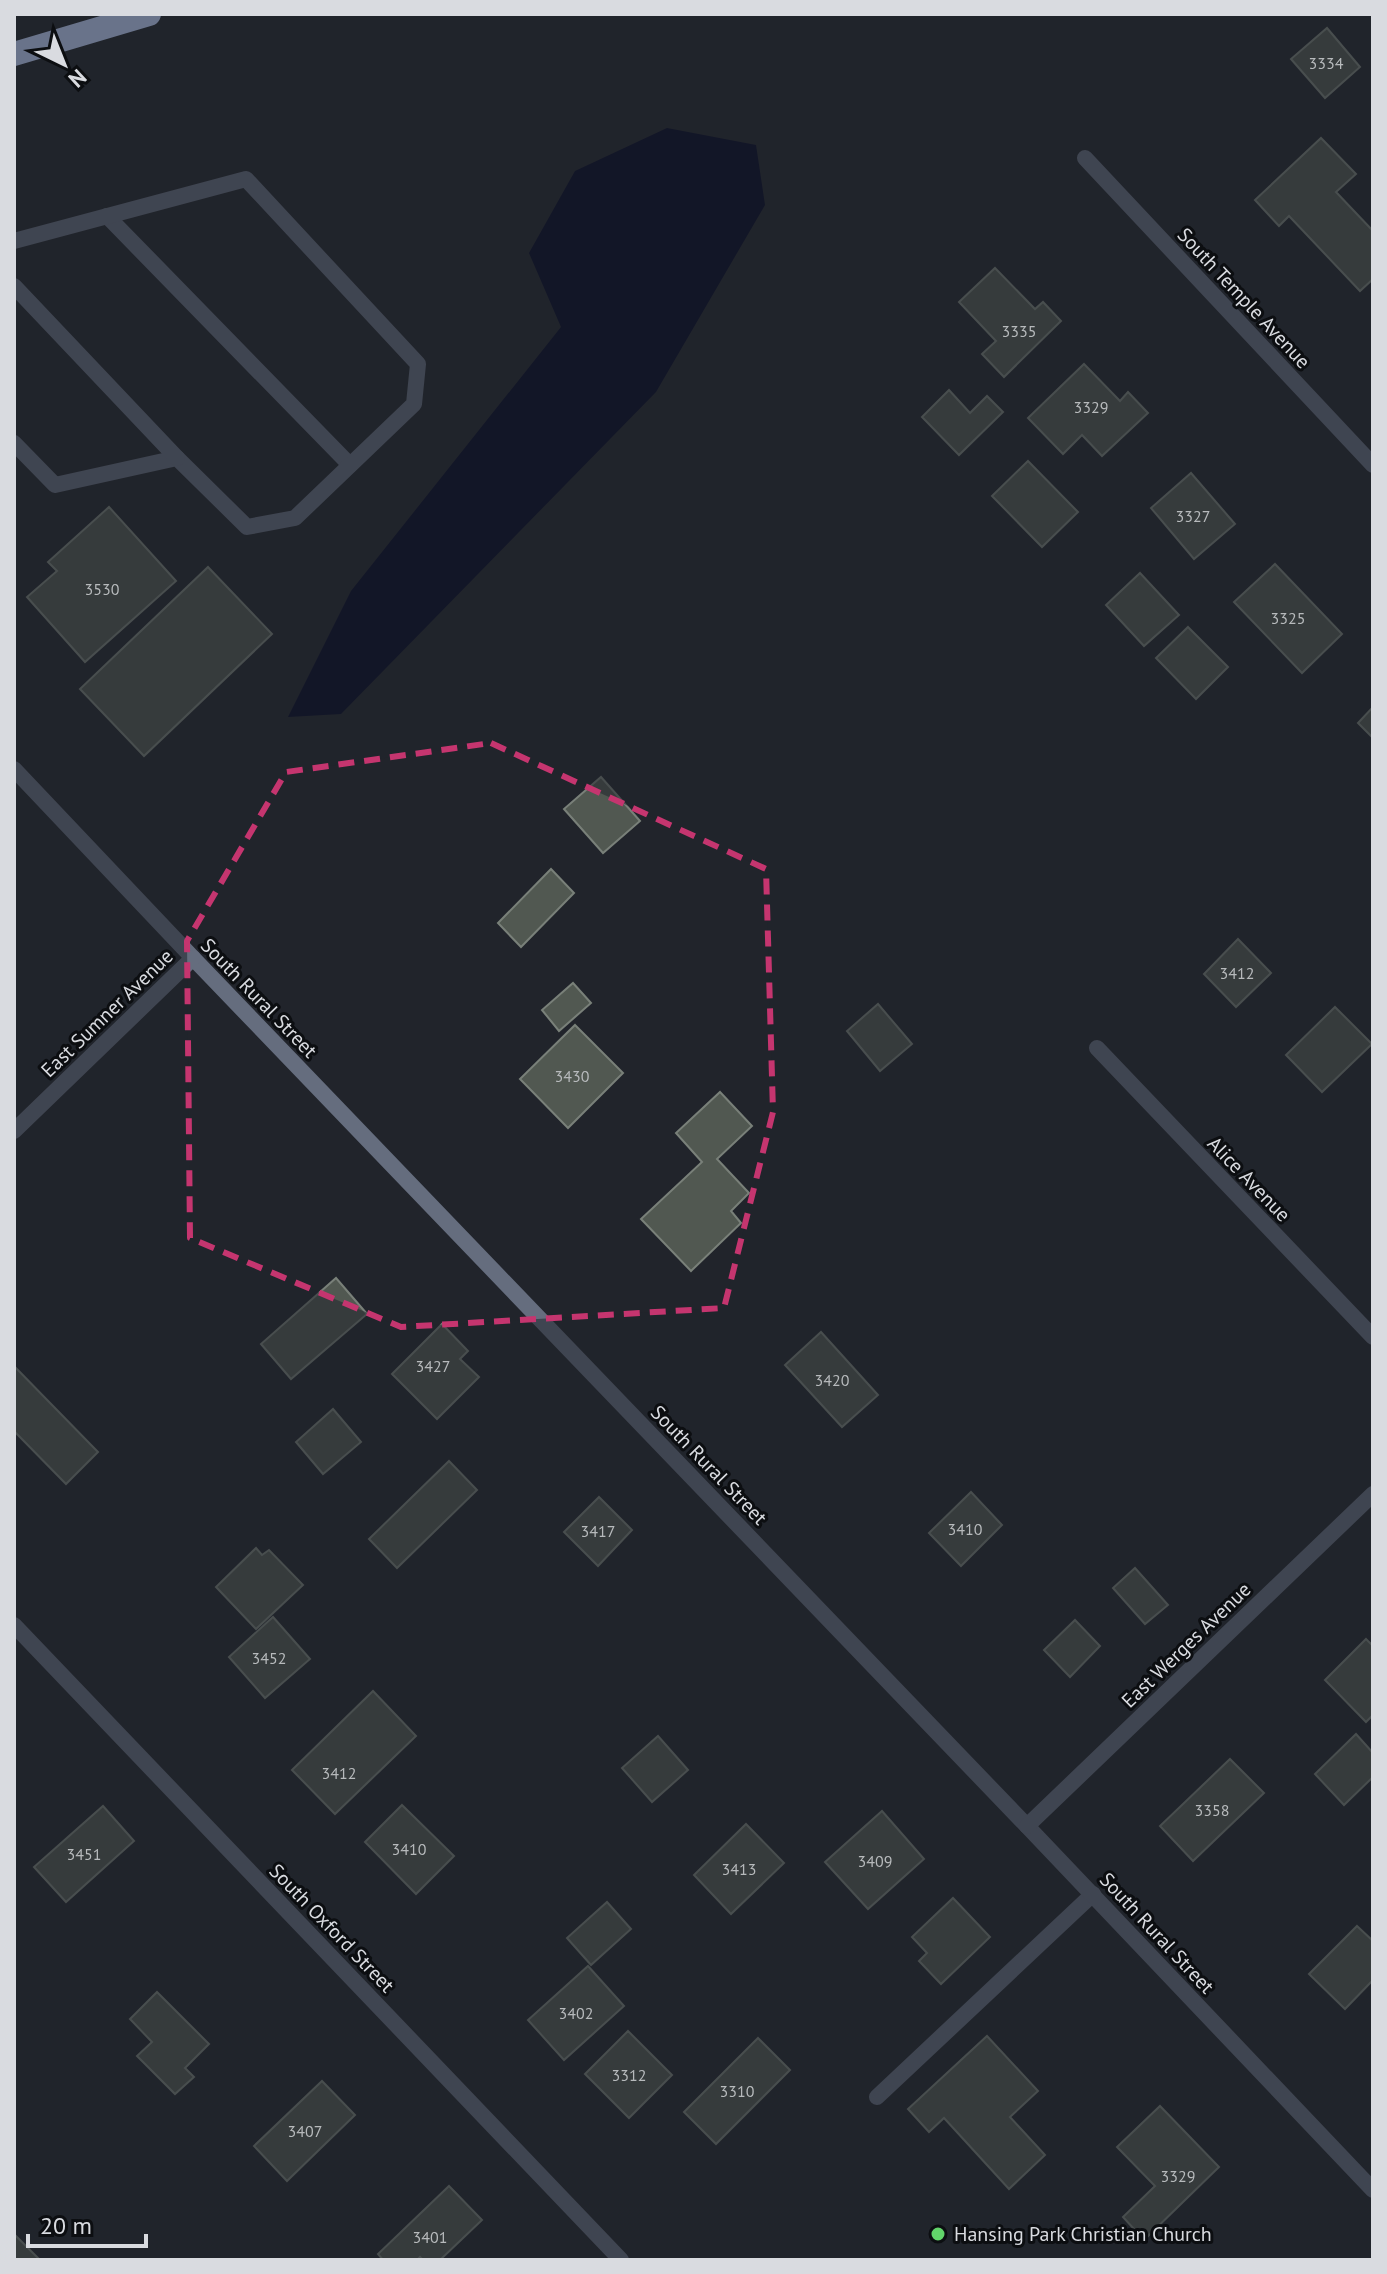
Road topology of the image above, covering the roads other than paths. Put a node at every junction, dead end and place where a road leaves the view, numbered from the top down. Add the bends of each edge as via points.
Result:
1 (149, 14) edge
2 (14, 54) edge
3 (1085, 158) dead end
4 (107, 216) junction
5 (14, 241) edge
6 (14, 286) edge
7 (14, 443) edge
8 (177, 458) junction
9 (350, 465) junction
10 (1373, 465) edge
11 (14, 769) edge
12 (193, 958) junction
13 (1097, 1048) dead end
14 (14, 1131) edge
15 (1373, 1337) edge
16 (1373, 1494) edge
17 (14, 1625) edge
18 (1027, 1826) junction
19 (1093, 1894) junction
20 (877, 2097) dead end
21 (1373, 2190) edge
22 (621, 2260) edge

1 - 2 highway
3 - 10 street, South Temple Avenue
4 - 5 street
4 - 9 street
4 - 9 street via 246,179 418,364 414,404
6 - 8 street
7 - 8 street via 55,485
8 - 9 street via 247,527 295,518
11 - 12 street, South Rural Street
12 - 14 street, East Sumner Avenue
12 - 18 street, South Rural Street
13 - 15 street, Alice Avenue
16 - 18 street, East Werges Avenue
17 - 22 street, South Oxford Street
18 - 19 street, South Rural Street
19 - 20 street
19 - 21 street, South Rural Street

